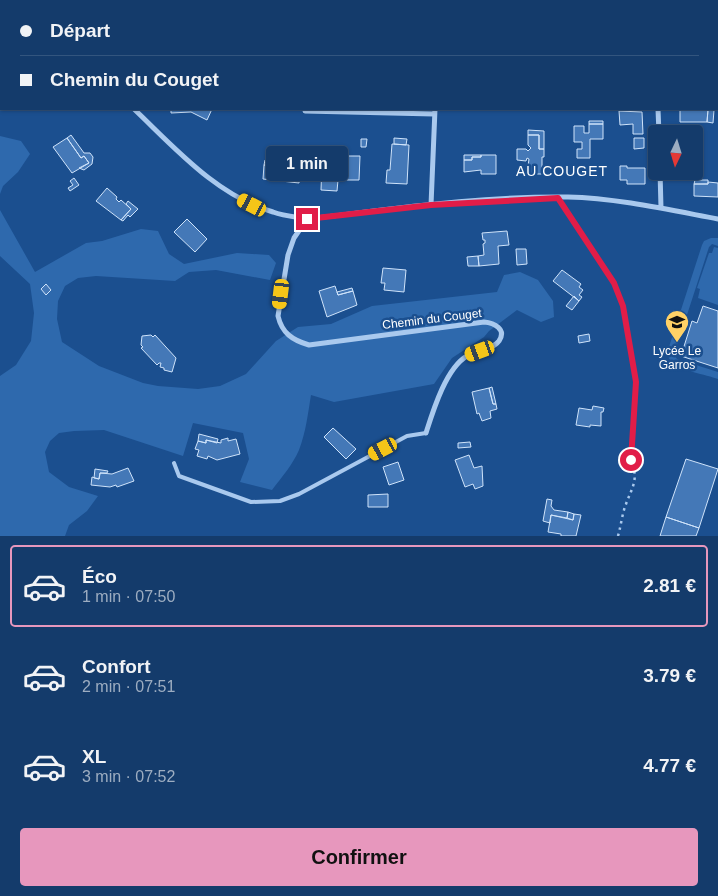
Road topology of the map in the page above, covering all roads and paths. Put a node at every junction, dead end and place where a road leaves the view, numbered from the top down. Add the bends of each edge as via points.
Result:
1 (135, 110) edge
2 (306, 110) edge
3 (658, 110) edge
4 (434, 112) edge
5 (659, 125) edge
6 (660, 180) edge
7 (558, 198) junction
8 (431, 205) junction
9 (661, 208) junction
10 (307, 219) junction
11 (718, 219) edge
12 (426, 433) joint
13 (631, 460) joint
14 (174, 463) dead end
15 (618, 536) edge

1 - 10 street via 177,151 234,195 274,213
2 - 4 street
3 - 5 street
4 - 8 street
6 - 9 street
7 - 8 street
7 - 9 street via 596,199
7 - 13 lane via 614,283 623,306 636,382
8 - 10 street
9 - 11 street
10 - 12 street, Chemin du Couget via 294,238 288,255 278,316 280,326 295,340 309,344 484,322 494,323 499,328 498,342 457,363
12 - 14 lane, Chemin du Couget via 407,436 299,494 274,502 251,502 204,486 179,476
13 - 15 path via 634,487

